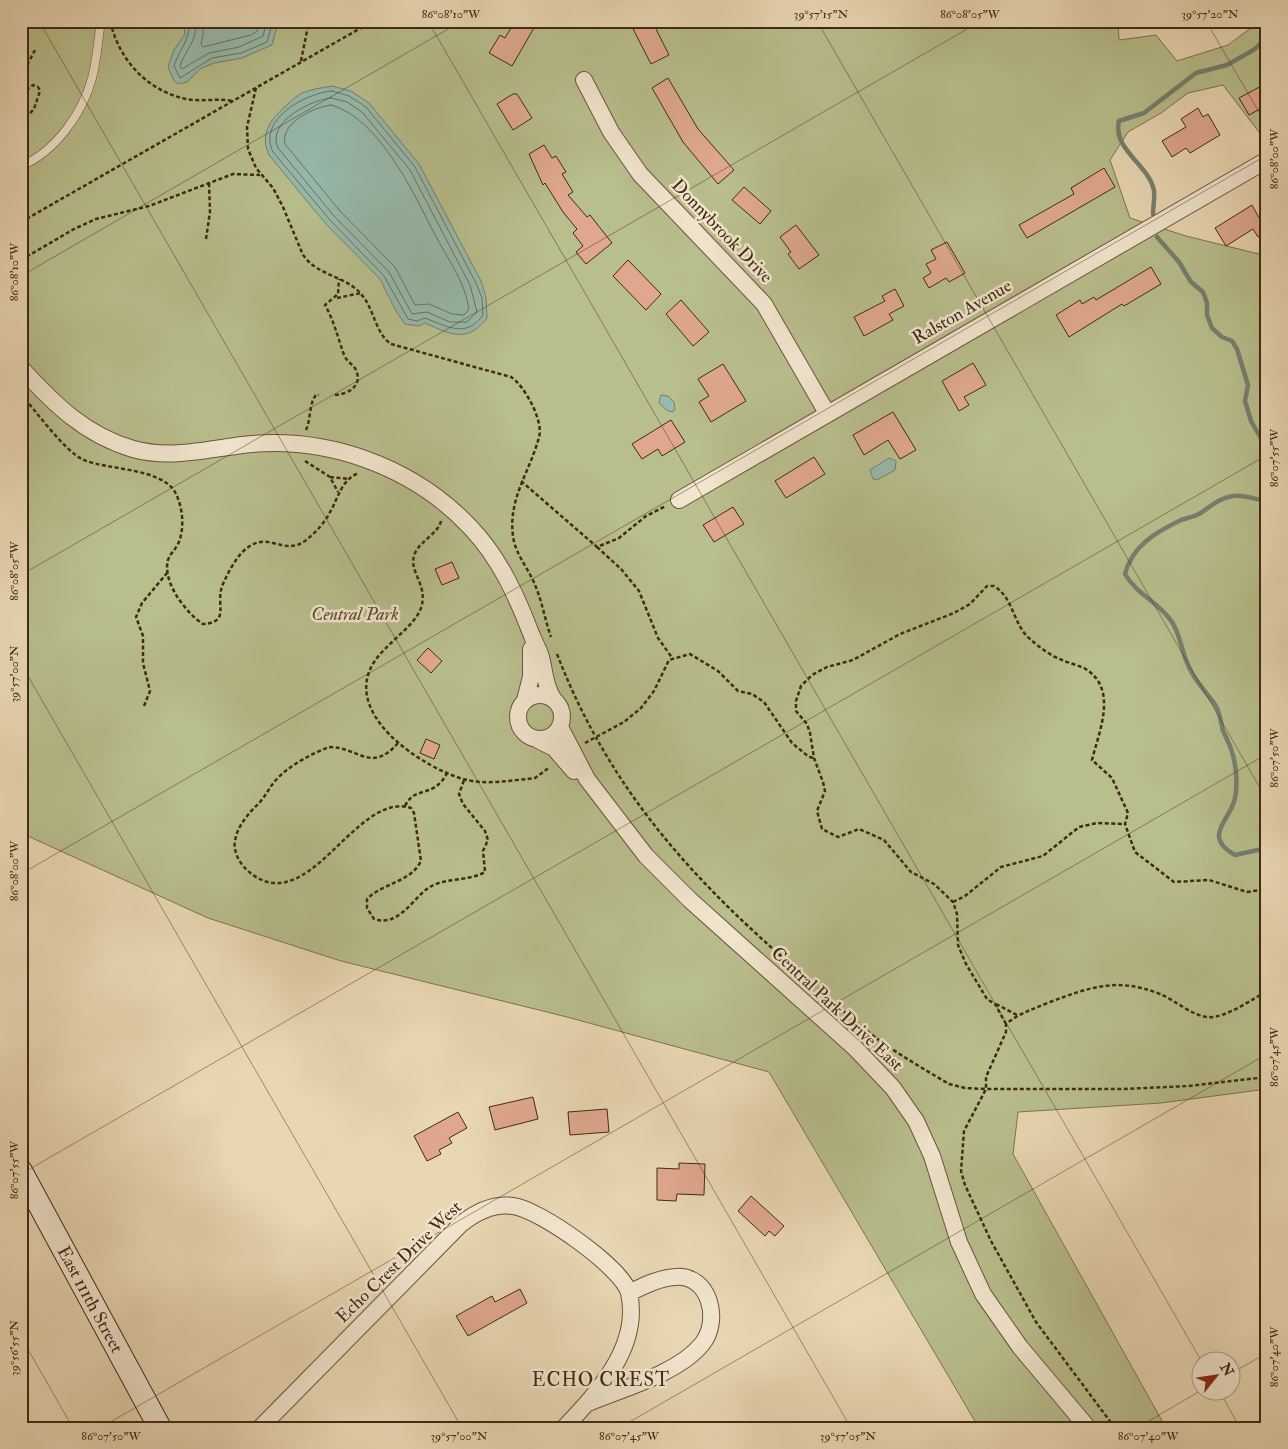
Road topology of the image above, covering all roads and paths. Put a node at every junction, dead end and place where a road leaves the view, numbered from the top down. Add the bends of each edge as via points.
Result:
1 (101, 21) edge
2 (309, 21) edge
3 (373, 21) edge
4 (110, 24) dead end
5 (35, 50) dead end
6 (300, 62) junction
7 (21, 63) edge
8 (584, 80) dead end
9 (256, 88) junction
10 (21, 94) edge
11 (234, 101) junction
12 (21, 123) edge
13 (1267, 160) edge
14 (21, 166) edge
15 (260, 175) junction
16 (209, 183) junction
17 (21, 222) edge
18 (206, 239) dead end
19 (21, 260) edge
20 (339, 279) junction
21 (361, 293) junction
22 (336, 298) junction
23 (21, 368) edge
24 (21, 394) edge
25 (320, 395) dead end
26 (335, 395) dead end
27 (827, 413) junction
28 (305, 436) dead end
29 (303, 454) dead end
30 (361, 472) dead end
31 (330, 477) junction
32 (349, 479) junction
33 (521, 481) junction
34 (338, 492) junction
35 (679, 500) joint
36 (440, 514) dead end
37 (597, 547) junction
38 (167, 573) junction
39 (532, 637) junction
40 (552, 641) dead end
41 (555, 649) dead end
42 (673, 659) junction
43 (525, 700) junction
44 (554, 700) junction
45 (144, 706) dead end
46 (560, 727) junction
47 (597, 736) junction
48 (538, 740) junction
49 (398, 743) junction
50 (584, 744) dead end
51 (814, 758) junction
52 (554, 764) dead end
53 (447, 773) junction
54 (587, 779) junction
55 (464, 780) junction
56 (405, 806) junction
57 (1125, 824) junction
58 (1267, 889) edge
59 (953, 902) junction
60 (1267, 991) edge
61 (995, 1004) junction
62 (1018, 1015) junction
63 (1006, 1024) junction
64 (1267, 1077) edge
65 (986, 1089) junction
66 (21, 1171) edge
67 (629, 1293) junction
68 (587, 1404) junction
69 (160, 1428) edge
70 (260, 1428) edge
71 (564, 1428) edge
72 (1088, 1428) edge
73 (1116, 1428) edge

1 - 14 lane via 95,65 84,101 51,145
2 - 6 path
3 - 6 path
4 - 11 path via 125,58 140,75 159,88 188,99
5 - 7 path via 27,64
6 - 9 path
8 - 27 street, Donnybrook Drive via 611,132 640,174 764,304
9 - 11 path
9 - 15 path via 247,138 250,157
10 - 12 path via 33,86 40,91 34,109
11 - 17 path
13 - 27 street, Ralston Avenue
15 - 16 path via 240,173
15 - 20 path via 276,193 303,255 312,265
16 - 18 path via 210,212
16 - 19 path via 149,206 96,219
20 - 21 path
20 - 22 path
21 - 22 path
21 - 33 path via 382,336 394,346 500,373 521,386 540,437
22 - 26 path via 325,305 345,357 356,369 357,378 352,390
23 - 39 street, Central Park Drive East via 76,422 97,435 134,449 182,453 262,443 302,444 325,446 392,470 436,497 472,529 511,584
24 - 38 path via 79,457 149,475 171,487 178,500 182,532 168,559
25 - 28 path via 312,400
27 - 35 street, Ralston Avenue
29 - 31 path via 306,462
30 - 32 path
31 - 32 path
31 - 34 path
32 - 34 path
33 - 37 path
33 - 40 path via 513,515 513,540 536,586
34 - 38 path via 326,520 303,542 285,547 265,541 256,542 244,551 222,587 221,614 216,622 202,624 197,621 179,598
35 - 37 path via 646,516 619,538
36 - 49 path via 439,527 420,545 414,557 414,568 423,586 420,611 380,654 368,674 369,703 376,718
37 - 42 path via 639,590 658,638
38 - 45 path via 142,603 136,617 143,636 143,663 150,692
39 - 43 street, Central Park Drive East via 532,677
39 - 44 street, Central Park Drive East
41 - 47 path via 570,688
42 - 47 path via 641,708 624,722
42 - 51 path via 690,654 718,671 738,691 752,694 764,702 792,743 808,757
43 - 44 street via 543,695
43 - 48 street, Central Park Drive East via 517,721 525,734
44 - 46 street, Central Park Drive East via 562,712
46 - 48 street via 551,736
46 - 54 street, Central Park Drive East
47 - 50 path
47 - 65 path via 623,783 657,830 701,881 750,929 884,1043 949,1084
48 - 54 street, Central Park Drive East via 554,748 574,771
49 - 53 path
49 - 56 path via 382,758 329,747 282,774 246,818 234,842 237,855 242,866 263,882 288,881 314,867 371,817
51 - 57 path via 807,724 796,711 801,686 812,675 853,660 900,634 954,613 970,604 987,586 994,586 1007,598 1028,638 1059,659 1084,668 1097,681 1105,716 1092,760 1112,778 1128,813
51 - 59 path via 825,792 818,812 822,829 838,838 859,829 879,836 911,872 934,884
52 - 55 path via 535,778
53 - 55 path
53 - 56 path via 442,784 414,794
54 - 72 street, Central Park Drive East via 646,856 670,881 855,1048 893,1088 916,1121 932,1156 960,1242 983,1294 1020,1347
55 - 56 path via 459,794 463,804 485,831 488,840 484,851 485,872 436,884 396,918 384,922 374,919 367,899 374,892 412,873 422,860 414,813
57 - 58 path via 1134,852 1174,882 1209,880 1247,892
57 - 59 path via 1098,823 1079,827 1043,856 1001,867
59 - 61 path via 957,914 958,945 987,999
60 - 62 path via 1228,1012 1209,1018 1161,994 1139,987 1102,985
61 - 62 path
61 - 63 path
62 - 63 path
63 - 65 path via 1006,1032 986,1077
64 - 65 path via 1189,1086
65 - 73 path via 964,1131 961,1171 965,1186 1036,1322
66 - 69 main road, East 111th Street
67 - 68 street via 628,1327 619,1358 611,1374
67 - 68 street via 675,1276 694,1280 712,1309 711,1328 701,1345 682,1360
67 - 70 street, Echo Crest Drive West via 616,1272 555,1224 515,1206 493,1206 481,1210 461,1224
68 - 71 street

